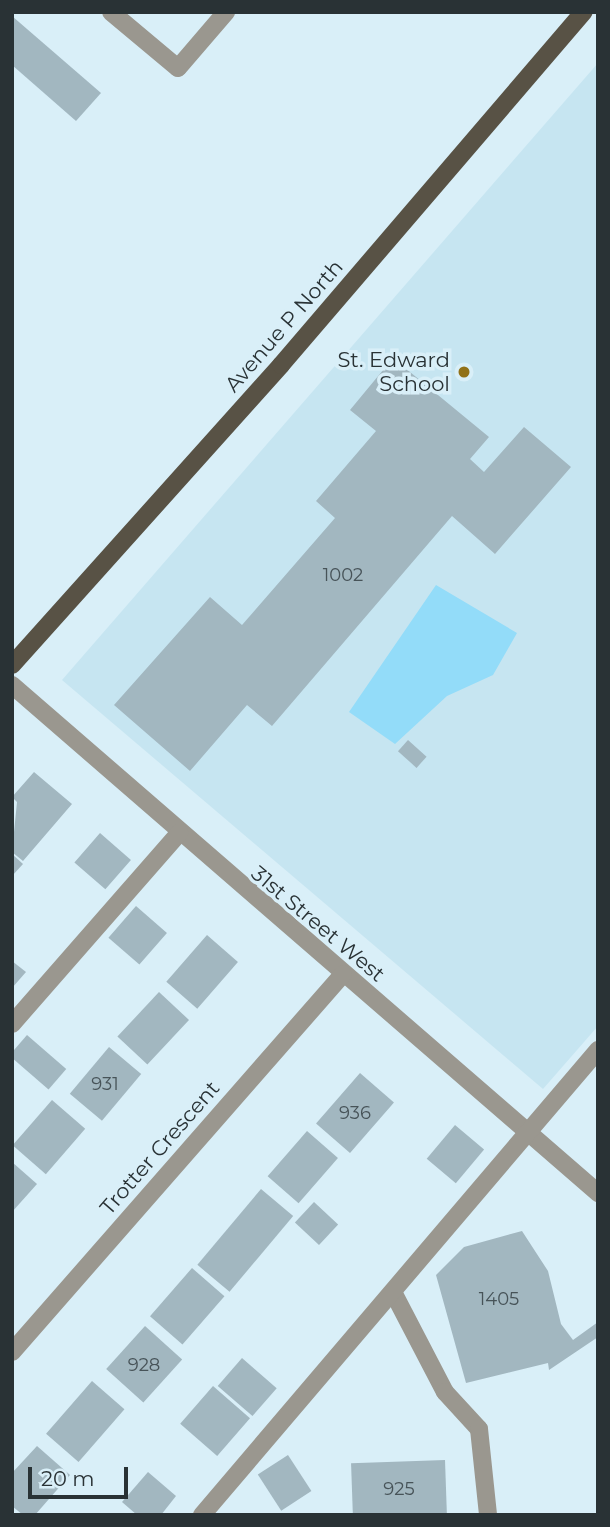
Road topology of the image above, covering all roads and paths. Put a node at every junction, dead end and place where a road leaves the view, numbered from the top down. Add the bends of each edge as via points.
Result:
1 (111, 12) edge
2 (226, 12) edge
3 (584, 12) edge
4 (12, 665) edge
5 (12, 685) edge
6 (178, 833) junction
7 (343, 974) junction
8 (12, 1024) edge
9 (598, 1051) edge
10 (526, 1132) junction
11 (598, 1193) edge
12 (394, 1294) junction
13 (12, 1352) edge
14 (202, 1515) edge
15 (488, 1515) edge

1 - 2 street via 178,68
3 - 4 main road, Avenue P North via 281,365
5 - 6 street, 31st Street West
6 - 7 street, 31st Street West
6 - 8 street
7 - 10 street, 31st Street West
7 - 13 street, Trotter Crescent
9 - 10 street
10 - 11 street, 31st Street West
10 - 12 street
12 - 14 street
12 - 15 street via 445,1392 479,1429

